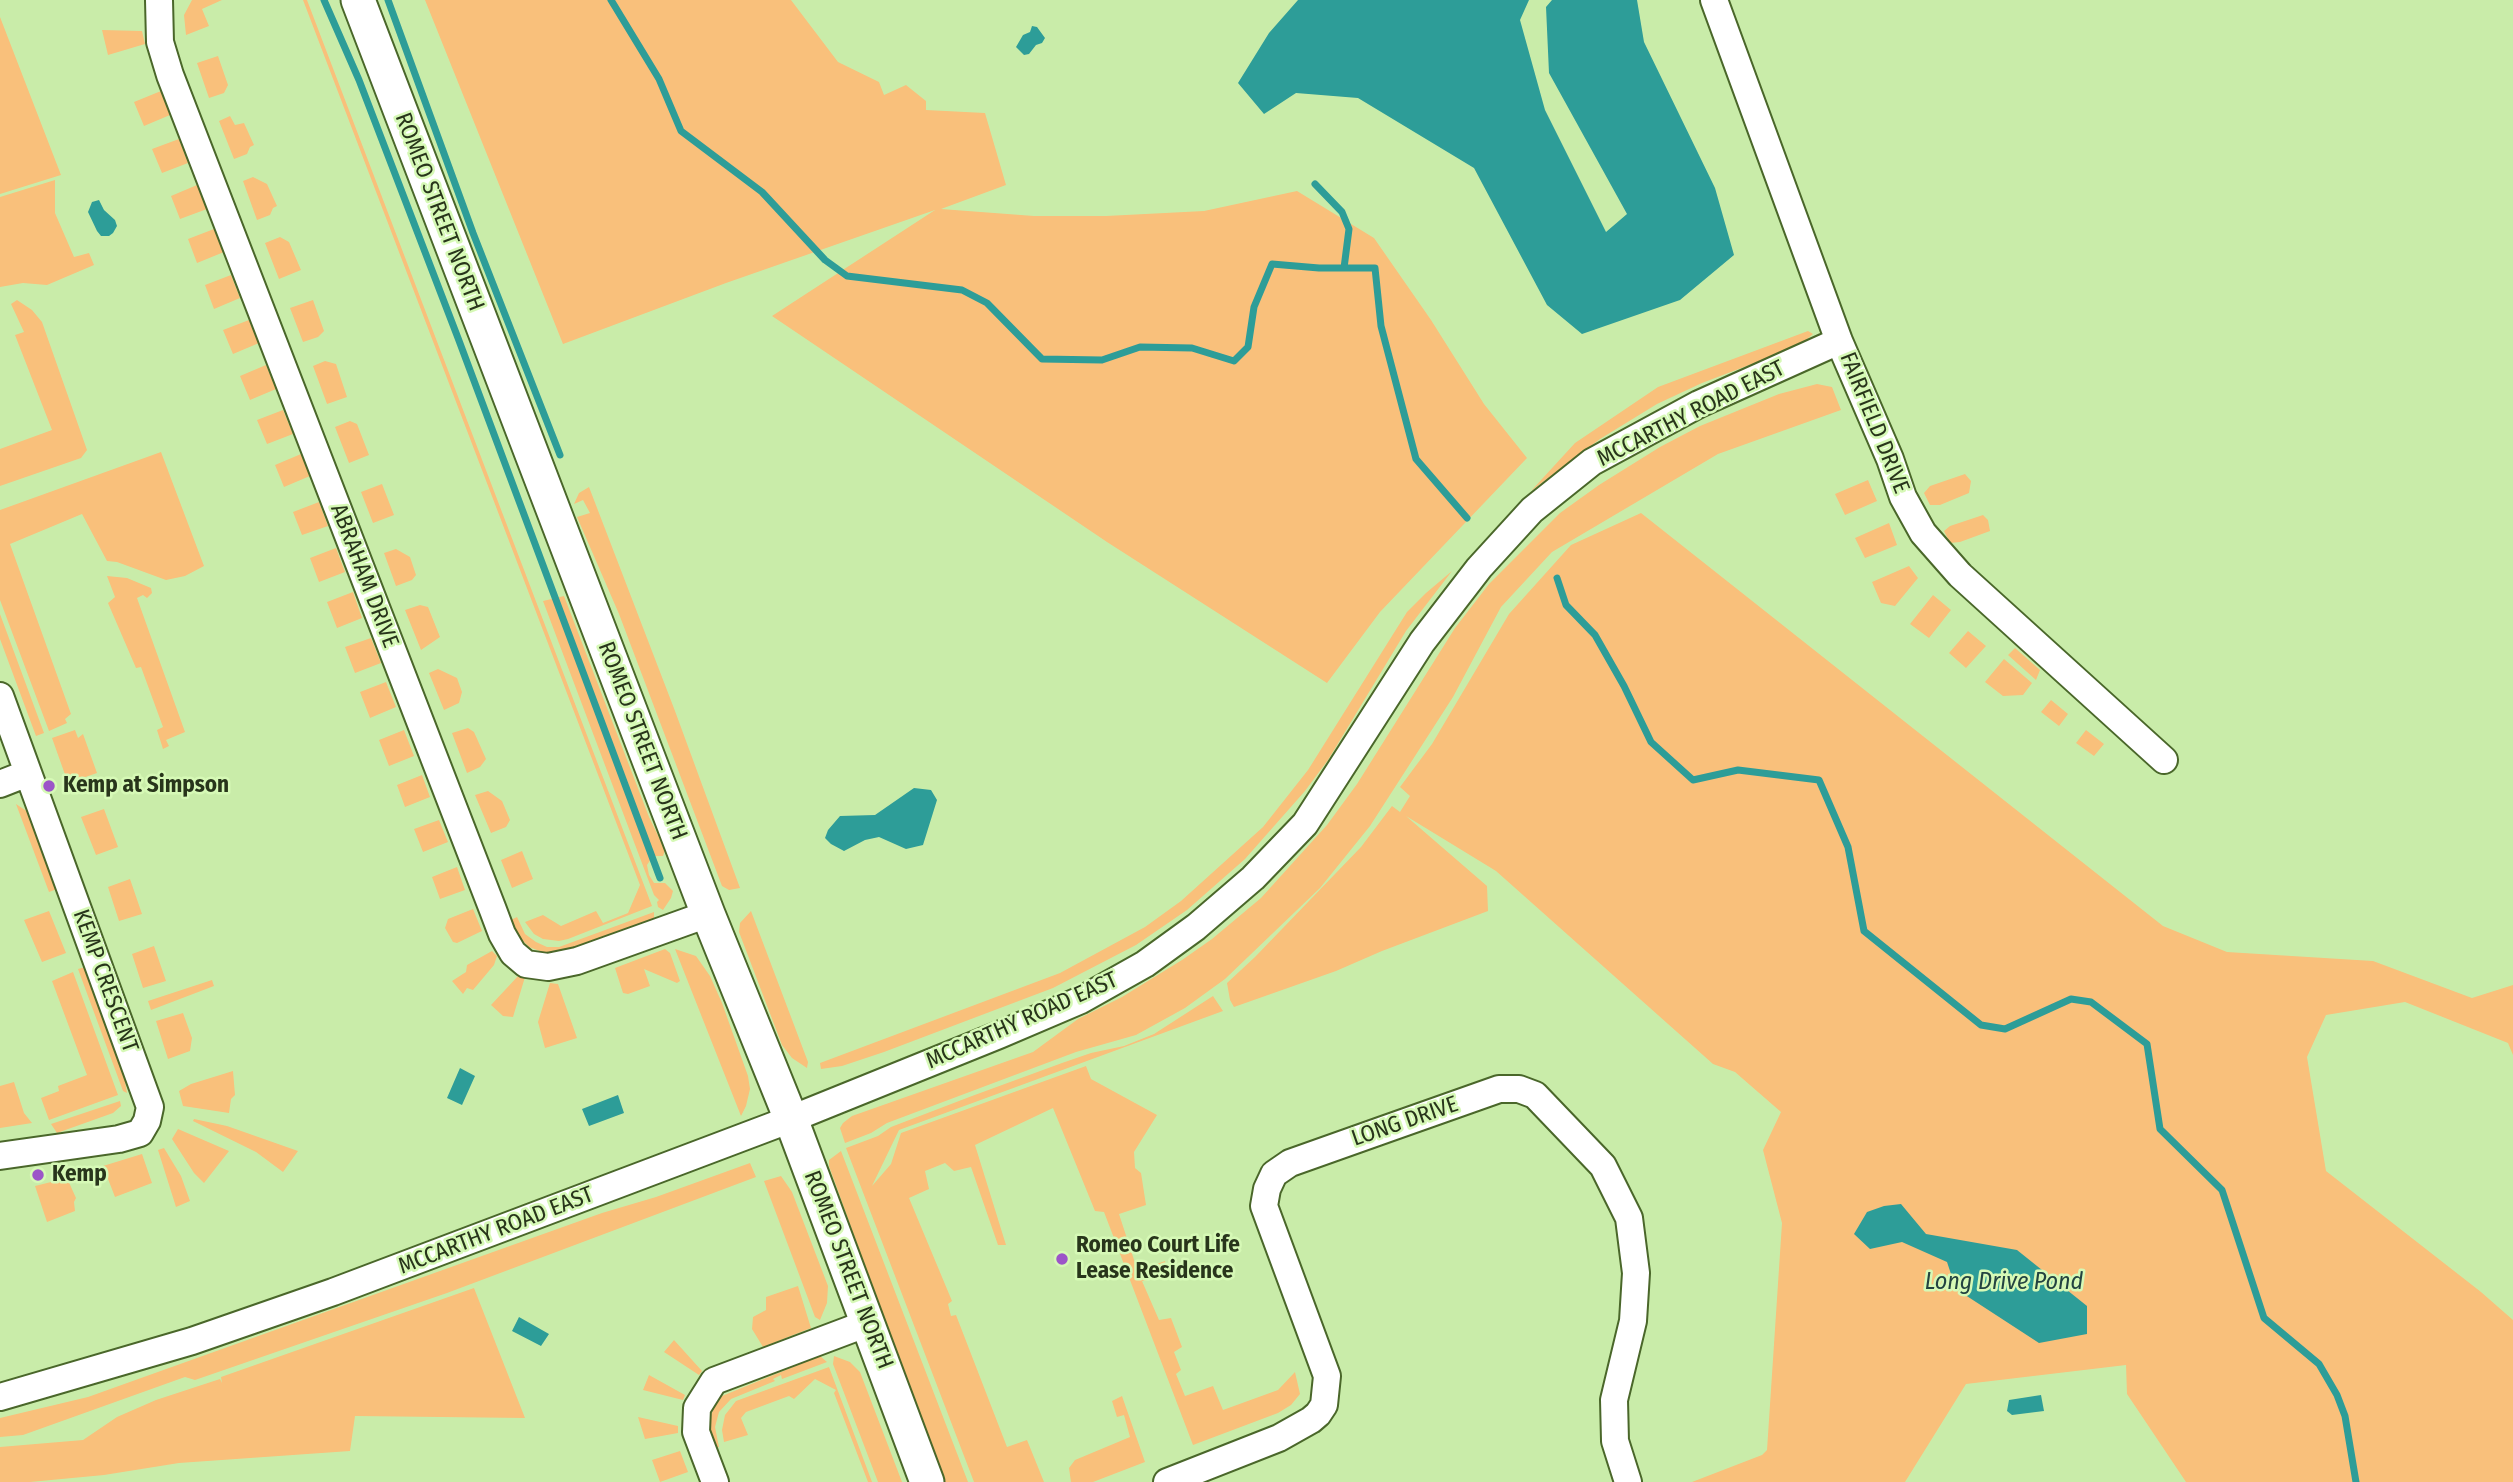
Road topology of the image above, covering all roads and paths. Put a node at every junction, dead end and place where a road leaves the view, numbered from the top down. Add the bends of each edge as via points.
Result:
1 (159, 0) edge
2 (358, 0) edge
3 (1714, 0) edge
4 (1839, 341) junction
5 (0, 696) edge
6 (2164, 760) dead end
7 (28, 773) junction
8 (0, 784) edge
9 (708, 914) junction
10 (791, 1119) junction
11 (0, 1156) edge
12 (868, 1323) junction
13 (0, 1397) edge
14 (715, 1482) edge
15 (928, 1482) edge
16 (1167, 1482) edge
17 (1628, 1482) edge

1 - 9 street, ABRAHAM DRIVE via 160,41 170,75 513,953 526,964 548,967
2 - 9 main road, ROMEO STREET NORTH
3 - 4 street, FAIRFIELD DRIVE
4 - 6 street, FAIRFIELD DRIVE via 1903,497 1923,533 1960,575
4 - 10 street, MCCARTHY ROAD EAST via 1699,404 1592,462 1532,510 1479,568 1422,642 1305,824 1254,878 1196,927 1145,964 1081,1000
5 - 7 street, KEMP CRESCENT
7 - 8 street
7 - 11 street, KEMP CRESCENT via 150,1107 140,1133
9 - 10 main road, ROMEO STREET NORTH
10 - 12 main road, ROMEO STREET NORTH
10 - 13 street, MCCARTHY ROAD EAST via 333,1293 192,1341
12 - 14 street via 714,1381 697,1408 696,1432
12 - 15 main road, ROMEO STREET NORTH
16 - 17 street, LONG DRIVE via 1279,1438 1311,1420 1324,1405 1327,1376 1264,1206 1274,1174 1290,1163 1499,1089 1519,1089 1535,1095 1603,1166 1629,1219 1636,1273 1633,1321 1614,1400 1615,1441

